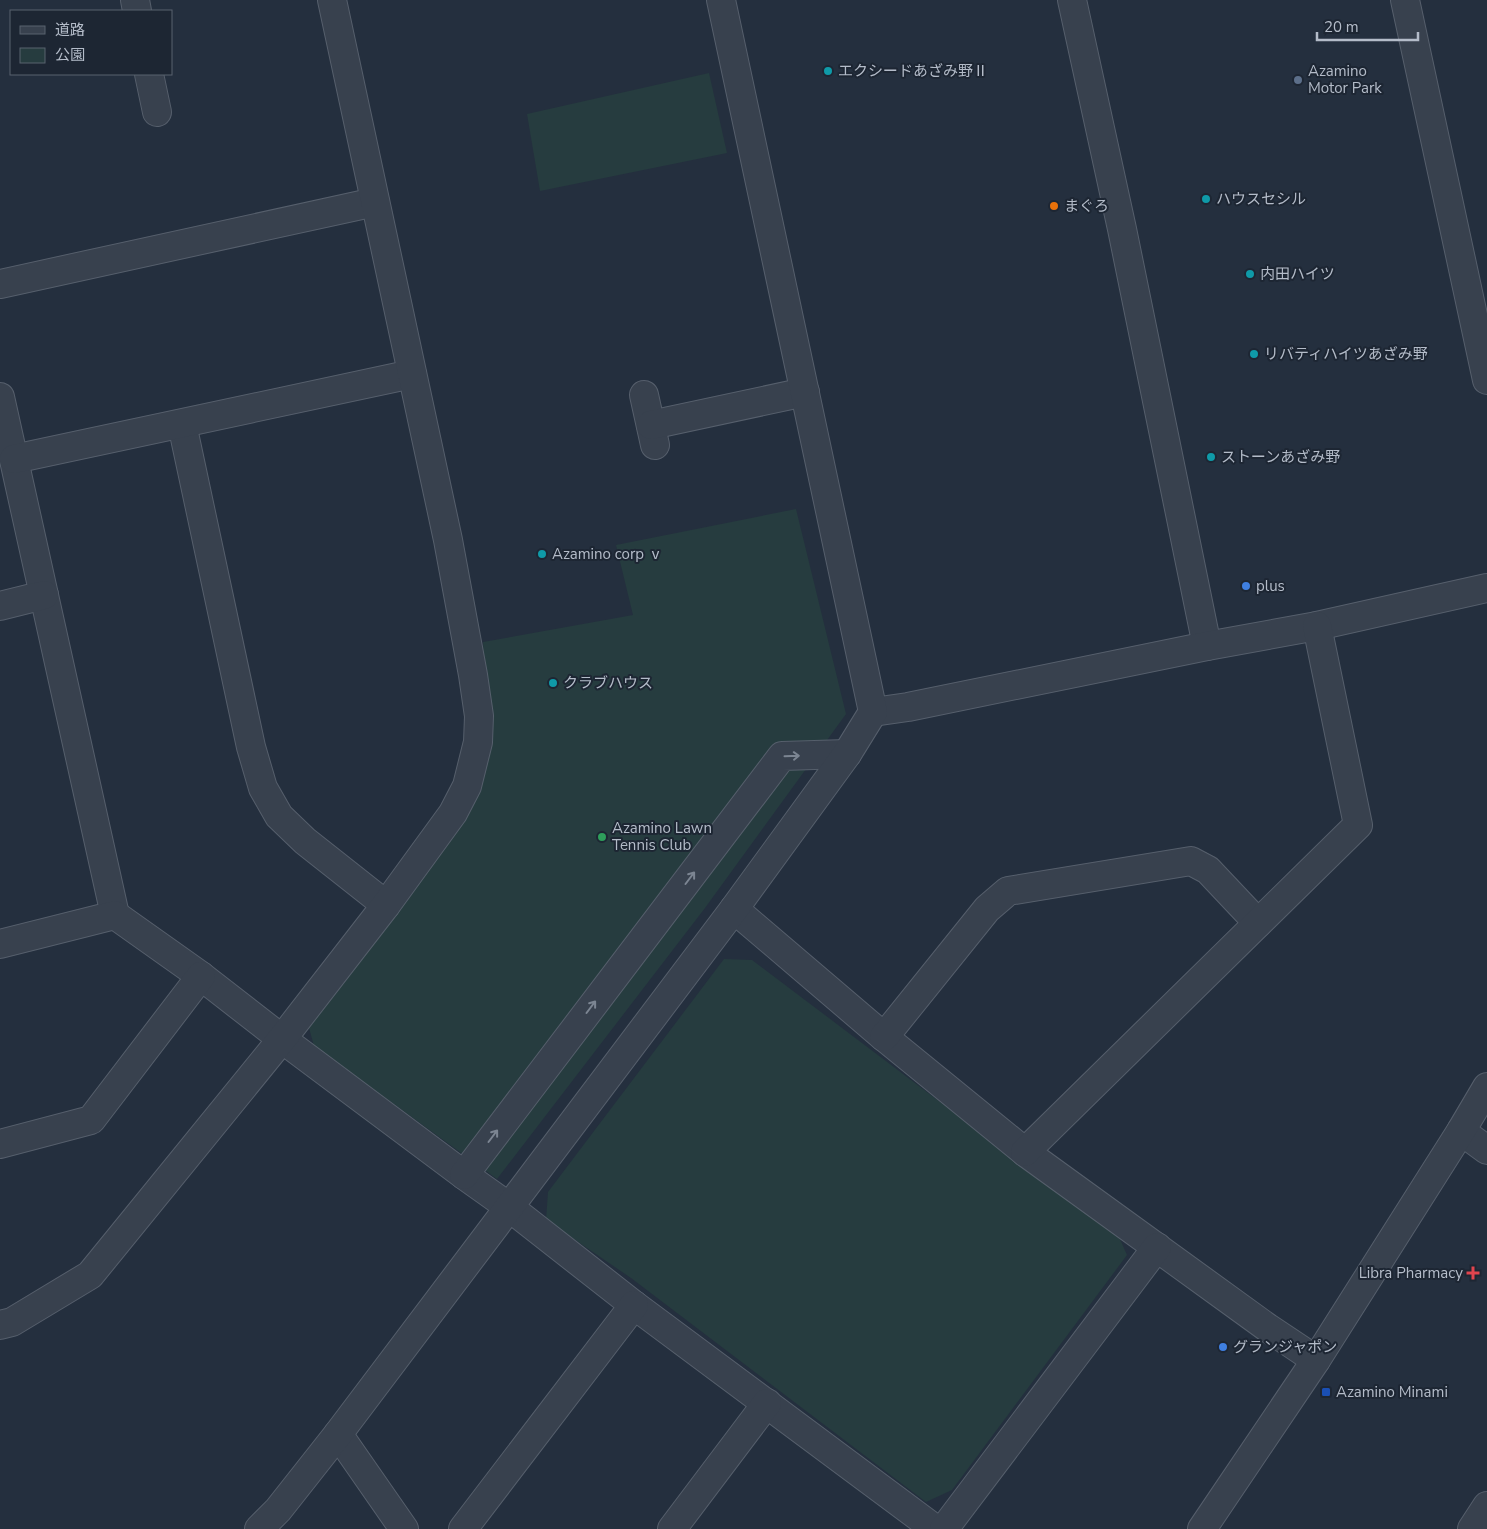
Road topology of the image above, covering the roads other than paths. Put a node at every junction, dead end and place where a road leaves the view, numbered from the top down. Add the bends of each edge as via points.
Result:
1 (332, 0) edge
2 (721, 0) edge
3 (1072, 0) edge
4 (1405, 0) edge
5 (149, 75) edge
6 (157, 112) dead end
7 (375, 202) junction
8 (0, 284) edge
9 (412, 374) junction
10 (1487, 380) edge
11 (804, 392) junction
12 (644, 395) dead end
13 (0, 397) edge
14 (182, 424) junction
15 (14, 459) junction
16 (1487, 588) edge
17 (44, 595) junction
18 (0, 606) edge
19 (1317, 626) junction
20 (1208, 646) junction
21 (873, 712) junction
22 (847, 754) junction
23 (386, 905) junction
24 (734, 909) junction
25 (115, 915) junction
26 (1258, 923) junction
27 (0, 944) edge
28 (201, 976) junction
29 (884, 1037) junction
30 (282, 1039) junction
31 (1487, 1087) edge
32 (1461, 1131) junction
33 (0, 1144) edge
34 (1487, 1150) edge
35 (1025, 1152) junction
36 (464, 1175) junction
37 (509, 1206) junction
38 (1157, 1248) junction
39 (634, 1305) junction
40 (0, 1325) edge
41 (1316, 1360) junction
42 (768, 1403) junction
43 (338, 1434) junction
44 (1487, 1506) edge
45 (259, 1529) edge
46 (404, 1529) edge
47 (463, 1529) edge
48 (672, 1529) edge
49 (935, 1529) edge
50 (944, 1529) edge
51 (1202, 1529) edge
52 (1472, 1529) edge

1 - 7 street
2 - 11 street
3 - 20 street
4 - 10 street
5 - 6 street
7 - 8 street
7 - 9 street
9 - 14 street
9 - 23 street via 473,675 479,716 478,742 467,786 453,813
11 - 12 street via 653,435
11 - 21 street
13 - 15 street
14 - 15 street
14 - 23 street via 251,747 263,788 279,816 305,841
15 - 17 street
16 - 19 street
17 - 18 street
17 - 25 street
19 - 20 street
19 - 26 street via 1358,825
20 - 21 street
21 - 22 street
22 - 24 street
36 -> 22 street via 782,756
23 - 30 street
24 - 29 street
24 - 37 street
25 - 27 street
25 - 28 street
26 - 29 street via 1208,870 1190,861 1008,891 987,909
26 - 35 street
28 - 30 street
28 - 33 street via 91,1120
29 - 35 street
30 - 36 street
30 - 40 street via 90,1274 12,1322
31 - 32 street
32 - 34 street
32 - 41 street
35 - 38 street
36 - 37 street
37 - 39 street
37 - 43 street
38 - 41 street
38 - 50 street
39 - 42 street
39 - 47 street
41 - 51 street
42 - 48 street
42 - 49 street
43 - 45 street
43 - 46 street
44 - 52 street

